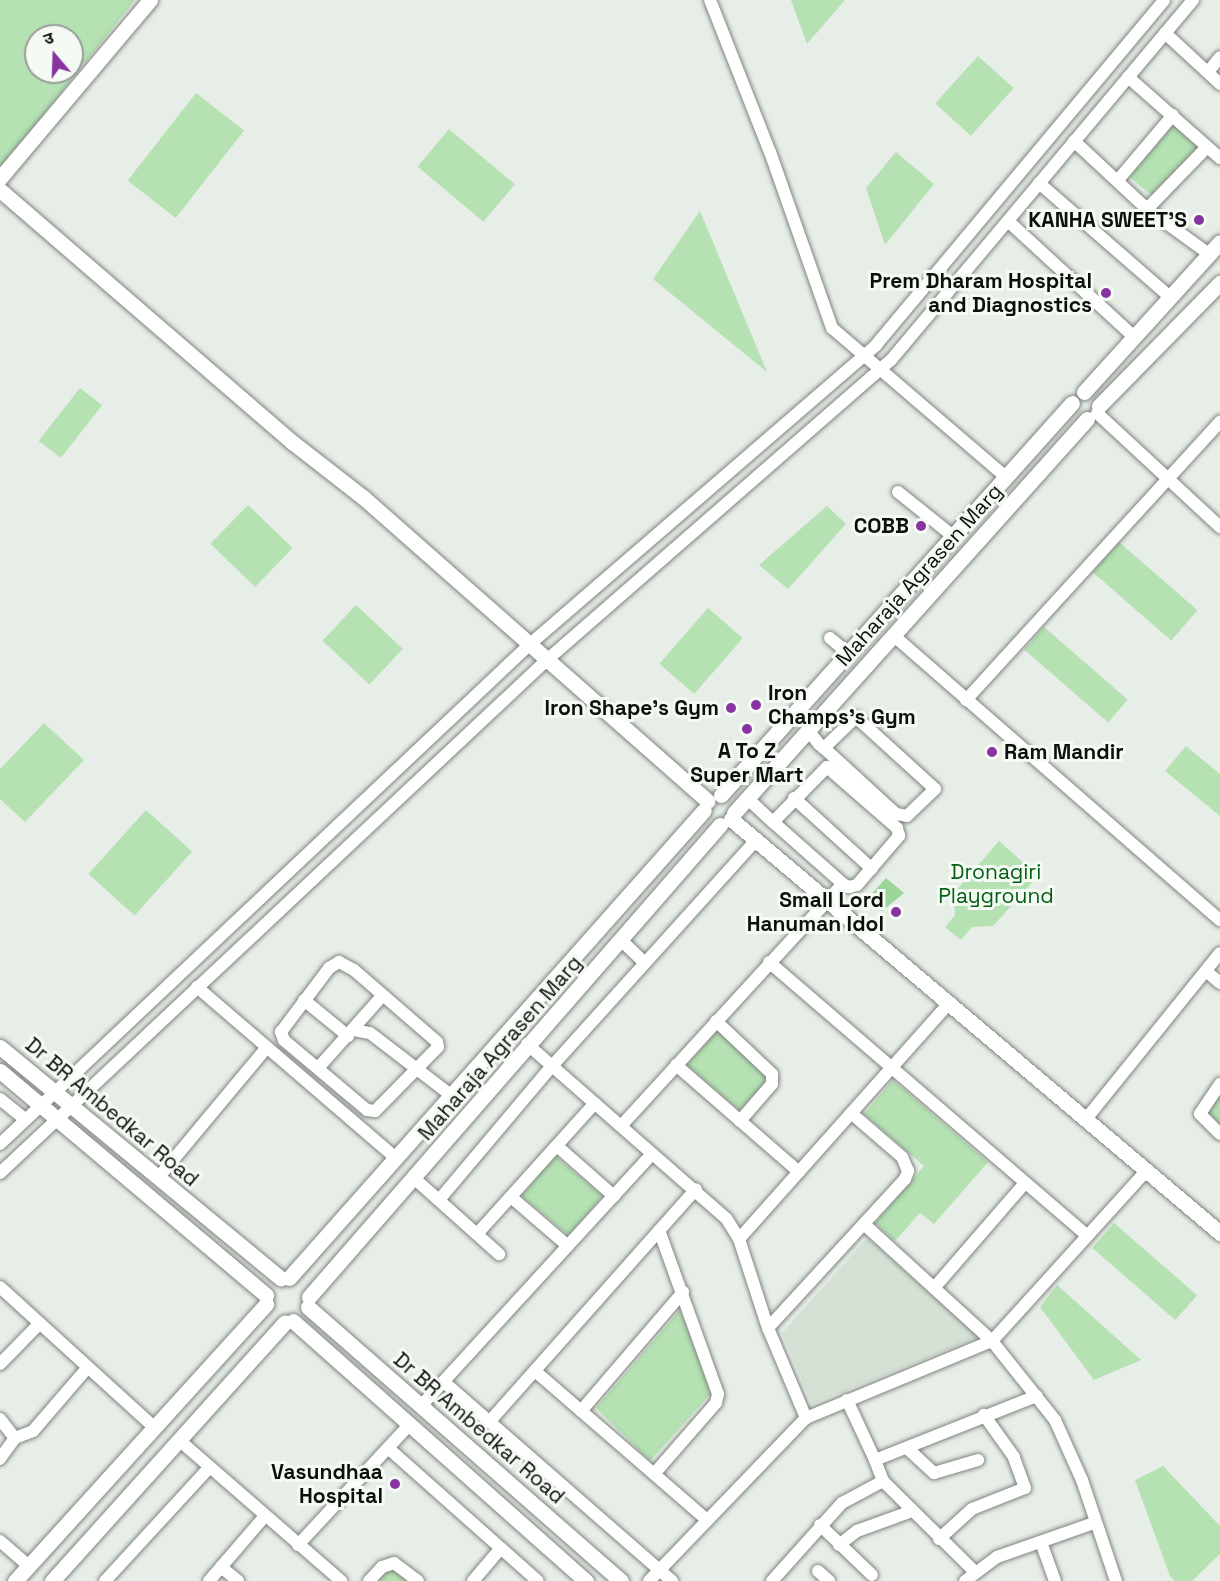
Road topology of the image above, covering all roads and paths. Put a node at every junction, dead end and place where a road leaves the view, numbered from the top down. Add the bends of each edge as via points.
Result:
1 (150, 0) edge
2 (710, 0) edge
3 (1164, 0) edge
4 (1193, 0) edge
5 (1165, 33) junction
6 (1220, 57) edge
7 (1208, 72) junction
8 (1128, 77) junction
9 (1220, 84) edge
10 (1173, 115) junction
11 (1074, 141) junction
12 (1208, 147) junction
13 (1220, 158) edge
14 (0, 178) edge
15 (1118, 180) junction
16 (1039, 183) junction
17 (0, 190) edge
18 (1147, 209) junction
19 (1008, 221) junction
20 (1220, 242) edge
21 (1209, 254) junction
22 (1220, 283) edge
23 (1170, 297) junction
24 (1134, 338) junction
25 (862, 356) junction
26 (880, 369) junction
27 (1084, 392) junction
28 (1072, 403) junction
29 (1094, 413) junction
30 (1220, 422) edge
31 (1006, 477) junction
32 (1168, 478) junction
33 (898, 492) dead end
34 (690, 506) junction
35 (704, 523) junction
36 (1220, 527) edge
37 (953, 536) junction
38 (893, 635) junction
39 (830, 638) dead end
40 (530, 644) junction
41 (848, 653) junction
42 (548, 659) junction
43 (966, 700) junction
44 (808, 730) junction
45 (824, 748) junction
46 (747, 798) junction
47 (794, 798) junction
48 (711, 802) junction
49 (729, 819) junction
50 (773, 822) junction
51 (756, 840) junction
52 (872, 868) junction
53 (843, 884) junction
54 (827, 897) junction
55 (1220, 920) edge
56 (621, 940) junction
57 (1220, 953) edge
58 (644, 962) junction
59 (769, 962) junction
60 (1207, 972) junction
61 (1220, 983) edge
62 (170, 985) junction
63 (197, 987) junction
64 (383, 995) junction
65 (185, 998) junction
66 (304, 999) junction
67 (950, 1002) junction
68 (716, 1021) junction
69 (351, 1033) junction
70 (527, 1044) junction
71 (0, 1047) edge
72 (267, 1047) junction
73 (676, 1065) junction
74 (552, 1066) junction
75 (318, 1067) junction
76 (891, 1068) junction
77 (416, 1070) junction
78 (0, 1071) edge
79 (1220, 1084) edge
80 (56, 1093) junction
81 (452, 1096) junction
82 (0, 1099) edge
83 (595, 1104) junction
84 (42, 1106) junction
85 (71, 1106) junction
86 (851, 1113) junction
87 (57, 1119) junction
88 (1086, 1119) junction
89 (26, 1120) junction
90 (740, 1121) junction
91 (621, 1126) junction
92 (1220, 1134) edge
93 (0, 1144) edge
94 (557, 1146) junction
95 (652, 1154) junction
96 (397, 1159) junction
97 (1146, 1170) junction
98 (799, 1172) junction
99 (0, 1173) edge
100 (158, 1178) junction
101 (415, 1179) junction
102 (1025, 1183) junction
103 (696, 1189) junction
104 (614, 1196) junction
105 (511, 1197) junction
106 (439, 1200) junction
107 (865, 1225) junction
108 (659, 1230) junction
109 (1220, 1233) edge
110 (477, 1234) junction
111 (1088, 1236) junction
112 (739, 1239) junction
113 (567, 1246) junction
114 (499, 1254) dead end
115 (285, 1279) junction
116 (0, 1287) edge
117 (934, 1288) junction
118 (683, 1292) junction
119 (266, 1300) junction
120 (309, 1302) junction
121 (289, 1321) junction
122 (40, 1323) junction
123 (768, 1328) junction
124 (992, 1341) junction
125 (0, 1364) edge
126 (88, 1367) junction
127 (535, 1371) junction
128 (444, 1382) junction
129 (1037, 1396) junction
130 (847, 1400) junction
131 (421, 1406) junction
132 (581, 1411) junction
133 (984, 1415) junction
134 (806, 1418) junction
135 (0, 1419) edge
136 (490, 1421) junction
137 (409, 1425) junction
138 (154, 1427) junction
139 (15, 1438) junction
140 (179, 1440) junction
141 (388, 1448) junction
142 (907, 1448) junction
143 (0, 1459) edge
144 (875, 1460) junction
145 (978, 1460) dead end
146 (209, 1468) junction
147 (654, 1474) junction
148 (883, 1481) junction
149 (912, 1511) junction
150 (264, 1517) junction
151 (707, 1520) junction
152 (1094, 1522) junction
153 (820, 1526) junction
154 (939, 1539) junction
155 (0, 1541) edge
156 (1041, 1542) junction
157 (298, 1545) junction
158 (839, 1545) junction
159 (501, 1548) junction
160 (28, 1566) junction
161 (221, 1567) junction
162 (660, 1570) junction
163 (818, 1571) dead end
164 (872, 1575) dead end
165 (969, 1576) edge
166 (775, 1580) edge
167 (15, 1581) edge
168 (52, 1581) edge
169 (105, 1581) edge
170 (208, 1581) edge
171 (238, 1581) edge
172 (341, 1581) edge
173 (369, 1581) edge
174 (418, 1581) edge
175 (473, 1581) edge
176 (538, 1581) edge
177 (586, 1581) edge
178 (621, 1581) edge
179 (649, 1581) edge
180 (672, 1581) edge
181 (830, 1581) edge
182 (1055, 1581) edge
183 (1116, 1581) edge

1 - 14 street
2 - 25 street via 770,152 825,314 841,338
3 - 25 street
4 - 5 street
5 - 7 street
5 - 8 street
6 - 7 street
7 - 9 street
8 - 10 street
8 - 11 street
10 - 12 street
10 - 15 street
11 - 15 street
11 - 16 street
12 - 13 street
12 - 18 street
15 - 18 street
16 - 19 street
16 - 23 street
17 - 40 street
18 - 21 street
19 - 24 street
19 - 26 street
20 - 21 street, Maharaja Agrasen Marg
21 - 23 street, Maharaja Agrasen Marg
22 - 29 street, Maharaja Agrasen Marg
23 - 24 street, Maharaja Agrasen Marg
24 - 27 street, Maharaja Agrasen Marg
25 - 26 street
25 - 34 street
26 - 31 street
26 - 35 street
27 - 28 street, Maharaja Agrasen Marg
27 - 29 street via 1094,394
28 - 29 street via 1076,415
28 - 31 street, Maharaja Agrasen Marg
29 - 32 street
29 - 38 street, Maharaja Agrasen Marg
30 - 32 street
31 - 37 street, Maharaja Agrasen Marg
32 - 36 street
32 - 43 street
33 - 37 street
34 - 35 street
34 - 40 street
35 - 42 street
37 - 41 street, Maharaja Agrasen Marg
38 - 43 street
38 - 44 street, Maharaja Agrasen Marg
39 - 41 street
40 - 42 street
40 - 62 street
41 - 48 street, Maharaja Agrasen Marg
42 - 48 street
42 - 63 street
43 - 55 street
44 - 45 street
44 - 46 street, Maharaja Agrasen Marg
45 - 45 street via 902,816 907,816 934,789 855,717
46 - 49 street, Maharaja Agrasen Marg
46 - 50 street
47 - 50 street
47 - 52 street
47 - 52 street via 827,767 897,828 898,840
48 - 49 street via 730,799
48 - 49 street via 707,819
48 - 81 street, Maharaja Agrasen Marg
49 - 51 street
49 - 56 street, Maharaja Agrasen Marg
50 - 53 street
51 - 54 street
51 - 58 street
52 - 53 street via 853,887
53 - 54 street
54 - 59 street
54 - 67 street
56 - 58 street
56 - 70 street, Maharaja Agrasen Marg
57 - 60 street
58 - 74 street
59 - 68 street
59 - 76 street
60 - 61 street
60 - 88 street
62 - 65 street
62 - 80 street
63 - 65 street
63 - 72 street
64 - 66 street via 339,962 328,968
64 - 69 street
64 - 77 street via 437,1042 438,1047
65 - 85 street
66 - 69 street
66 - 75 street via 281,1032 284,1040
67 - 76 street
67 - 88 street
68 - 73 street
68 - 90 street via 772,1074 772,1084
69 - 75 street
69 - 77 street via 370,1034
70 - 74 street
70 - 101 street, Maharaja Agrasen Marg
71 - 80 street, Dr BR Ambedkar Road
72 - 96 street
72 - 100 street
73 - 90 street
73 - 91 street
74 - 83 street
74 - 106 street
75 - 77 street via 367,1110 375,1112
76 - 86 street
76 - 102 street
77 - 81 street
78 - 84 street, Dr BR Ambedkar Road
79 - 92 street via 1200,1114
80 - 84 street
80 - 85 street, Dr BR Ambedkar Road
81 - 96 street, Maharaja Agrasen Marg
82 - 89 street
83 - 91 street
83 - 94 street
84 - 87 street, Dr BR Ambedkar Road
84 - 89 street
85 - 87 street
85 - 100 street, Dr BR Ambedkar Road
86 - 98 street
86 - 107 street via 902,1157 908,1171
87 - 99 street
87 - 119 street, Dr BR Ambedkar Road
88 - 97 street
89 - 93 street
90 - 98 street
91 - 95 street
94 - 104 street
94 - 105 street
95 - 103 street
95 - 104 street
96 - 115 street, Maharaja Agrasen Marg
97 - 109 street
97 - 111 street
98 - 112 street
100 - 115 street, Dr BR Ambedkar Road
101 - 106 street
101 - 120 street, Maharaja Agrasen Marg
102 - 111 street
102 - 117 street
103 - 108 street
103 - 112 street via 726,1218
104 - 113 street
105 - 110 street
105 - 113 street
106 - 110 street
107 - 117 street
107 - 123 street
108 - 118 street
108 - 127 street
110 - 114 street
111 - 124 street
112 - 123 street
113 - 128 street
115 - 119 street
115 - 120 street via 305,1287
116 - 122 street
117 - 124 street
118 - 132 street
118 - 147 street via 718,1394 716,1403
119 - 121 street via 273,1317
119 - 138 street
120 - 121 street
120 - 131 street, Dr BR Ambedkar Road
121 - 137 street, Dr BR Ambedkar Road
121 - 140 street
122 - 125 street
122 - 126 street
123 - 134 street
124 - 129 street
124 - 130 street
126 - 138 street
126 - 139 street via 33,1431
127 - 132 street
127 - 136 street
128 - 131 street
128 - 136 street
129 - 133 street
129 - 152 street via 1067,1443
130 - 134 street
130 - 144 street
131 - 178 street, Dr BR Ambedkar Road
132 - 147 street
133 - 142 street
133 - 154 street via 1014,1457 1025,1488 972,1509
134 - 151 street
135 - 139 street
136 - 162 street
137 - 141 street
137 - 177 street, Dr BR Ambedkar Road
138 - 160 street
139 - 143 street
140 - 146 street
140 - 168 street
141 - 157 street
141 - 159 street
142 - 144 street
142 - 145 street via 934,1473
144 - 148 street
146 - 150 street
146 - 169 street
147 - 151 street
148 - 149 street
148 - 153 street via 849,1498
149 - 154 street
149 - 158 street via 857,1531
150 - 157 street
150 - 161 street
151 - 162 street
152 - 156 street
152 - 183 street
153 - 158 street
153 - 166 street
154 - 165 street
155 - 160 street
156 - 165 street via 996,1557
156 - 182 street
157 - 172 street
158 - 164 street
159 - 175 street
159 - 176 street
160 - 167 street
161 - 170 street
161 - 171 street
162 - 179 street
162 - 180 street
163 - 181 street
173 - 174 street via 382,1567 394,1563

